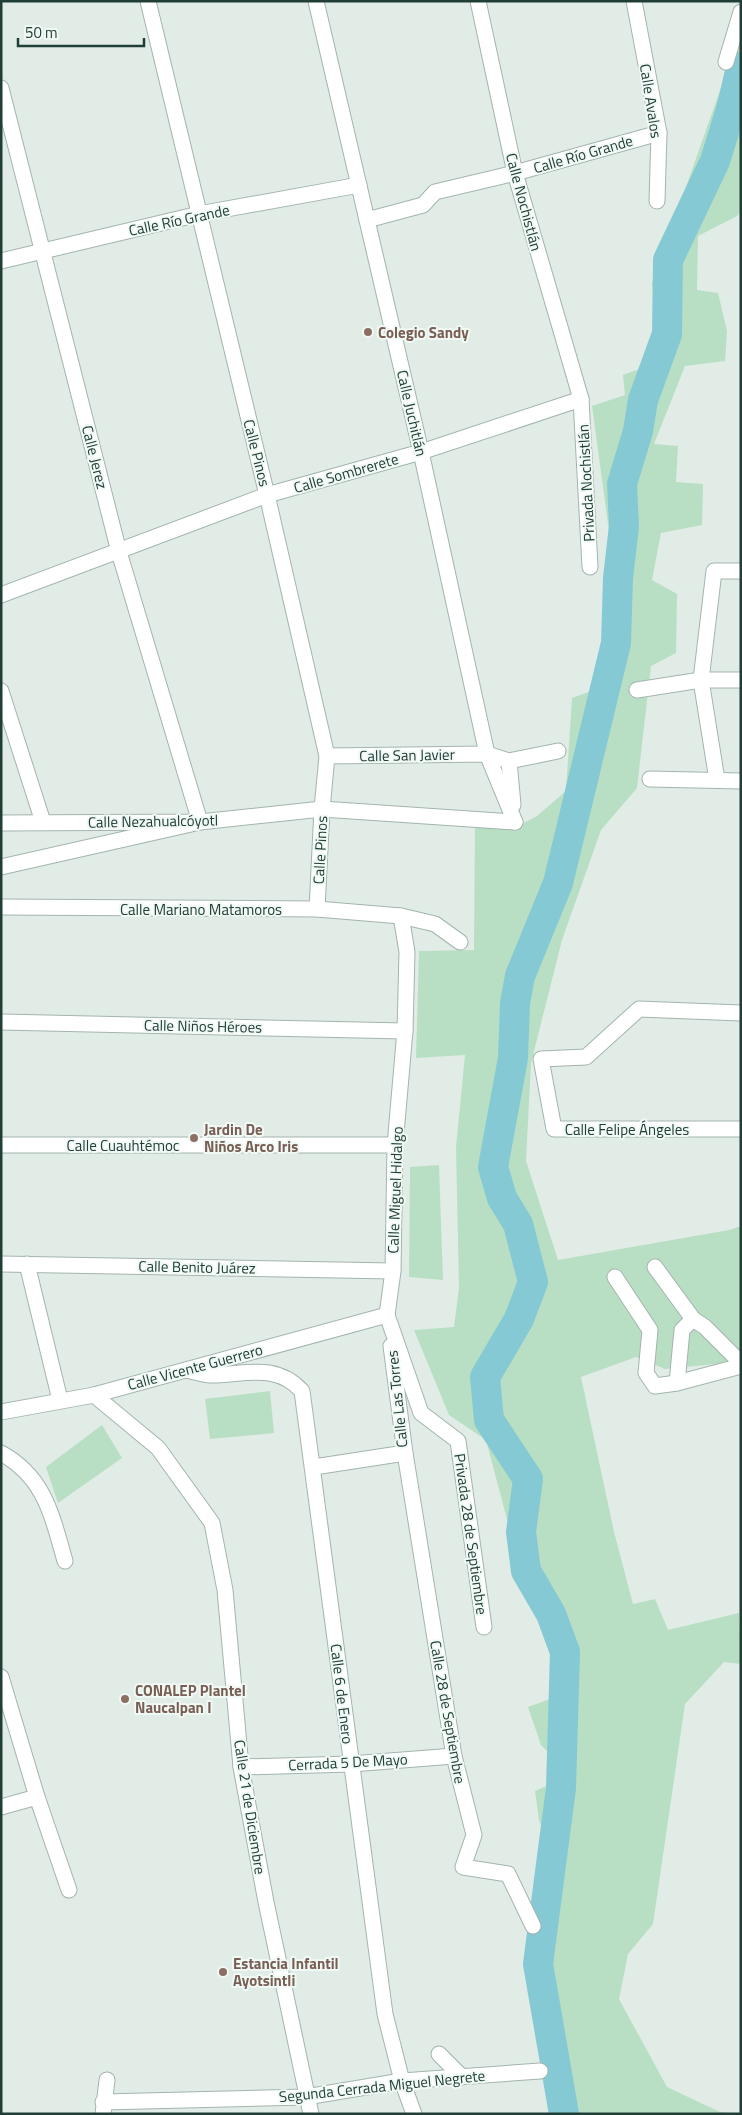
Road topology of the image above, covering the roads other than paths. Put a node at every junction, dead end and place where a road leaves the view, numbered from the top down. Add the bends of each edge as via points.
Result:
1 (148, 1) edge
2 (316, 1) edge
3 (478, 1) edge
4 (634, 1) edge
5 (741, 12) edge
6 (726, 62) dead end
7 (1, 88) edge
8 (659, 133) junction
9 (515, 174) junction
10 (359, 185) junction
11 (657, 201) dead end
12 (199, 214) junction
13 (367, 220) junction
14 (42, 251) junction
15 (1, 261) edge
16 (581, 399) junction
17 (421, 452) junction
18 (267, 495) junction
19 (119, 552) junction
20 (590, 567) dead end
21 (741, 571) edge
22 (1, 595) edge
23 (701, 680) junction
24 (741, 680) edge
25 (637, 690) dead end
26 (1, 691) edge
27 (558, 751) dead end
28 (487, 754) junction
29 (327, 756) junction
30 (509, 761) junction
31 (650, 779) dead end
32 (717, 780) junction
33 (741, 781) edge
34 (322, 809) junction
35 (44, 822) junction
36 (200, 822) junction
37 (515, 822) junction
38 (1, 823) edge
39 (1, 868) edge
40 (1, 907) edge
41 (317, 910) junction
42 (401, 916) junction
43 (460, 942) dead end
44 (741, 1013) edge
45 (1, 1022) edge
46 (405, 1030) junction
47 (741, 1129) edge
48 (1, 1145) edge
49 (395, 1145) junction
50 (1, 1264) edge
51 (27, 1264) junction
52 (655, 1267) dead end
53 (393, 1271) junction
54 (615, 1278) dead end
55 (387, 1315) junction
56 (693, 1319) junction
57 (741, 1365) edge
58 (187, 1370) junction
59 (677, 1383) junction
60 (94, 1394) junction
61 (60, 1400) junction
62 (1, 1412) edge
63 (458, 1441) joint
64 (1, 1453) edge
65 (405, 1453) junction
66 (314, 1466) junction
67 (66, 1561) dead end
68 (484, 1627) dead end
69 (1, 1677) edge
70 (454, 1756) junction
71 (351, 1764) junction
72 (241, 1767) junction
73 (37, 1797) junction
74 (1, 1807) edge
75 (69, 1890) dead end
76 (532, 1926) dead end
77 (439, 2054) dead end
78 (540, 2071) dead end
79 (462, 2077) junction
80 (108, 2080) dead end
81 (402, 2081) junction
82 (306, 2097) junction
83 (103, 2108) edge
84 (310, 2114) edge
85 (414, 2114) edge

1 - 12 street, Calle Pinos
2 - 10 street, Calle Juchitlán
3 - 9 street, Calle Nochistlán
4 - 8 street, Calle Avalos
5 - 6 street
7 - 14 street, Calle Jerez
8 - 9 street, Calle Río Grande
8 - 11 street, Calle Avalos
9 - 13 street, Calle Río Grande via 435,192 423,205
9 - 16 street, Calle Nochistlán
10 - 12 street, Calle Río Grande
10 - 13 street, Calle Juchitlán
12 - 14 street, Calle Río Grande
12 - 18 street, Calle Pinos
13 - 17 street, Calle Juchitlán
14 - 15 street, Calle Río Grande
14 - 19 street, Calle Jerez
16 - 17 street, Calle Sombrerete
16 - 20 street, Privada Nochistlán
17 - 18 street, Calle Sombrerete
17 - 28 street, Calle Juchitlán
18 - 19 street, Calle Sombrerete
18 - 29 street, Calle Pinos
19 - 22 street, Calle Sombrerete
19 - 36 street, Calle Jerez
21 - 23 street via 714,571
23 - 24 street
23 - 25 street
23 - 32 street
26 - 35 street
27 - 30 street
28 - 29 street, Calle San Javier
28 - 30 street, Calle San Javier
28 - 37 street, Calle Juchitlán
29 - 34 street, Calle Pinos
30 - 37 street
31 - 32 street
32 - 33 street
34 - 36 street, Calle Nezahualcóyotl
34 - 37 street, Calle Nezahualcóyotl
34 - 41 street, Calle Pinos
35 - 36 street, Calle Nezahualcóyotl
35 - 38 street, Calle Nezahualcóyotl
36 - 39 street
40 - 41 street, Calle Mariano Matamoros
41 - 42 street, Calle Mariano Matamoros
42 - 43 street, Calle Mariano Matamoros via 435,924
42 - 46 street, Calle Miguel Hidalgo via 407,952
44 - 47 street, Calle Felipe Ángeles via 639,1009 586,1057 541,1059 554,1129
45 - 46 street, Calle Niños Héroes
46 - 49 street, Calle Miguel Hidalgo
48 - 49 street, Calle Cuauhtémoc
49 - 53 street, Calle Miguel Hidalgo
50 - 51 street, Calle Benito Juárez
51 - 53 street, Calle Benito Juárez
51 - 61 street
52 - 56 street
53 - 55 street, Calle Miguel Hidalgo
54 - 59 street via 650,1330 646,1374 655,1386
55 - 58 street, Calle Vicente Guerrero
55 - 63 street, Calle Miguel Hidalgo via 421,1413
55 - 65 street, Calle Las Torres
56 - 57 street via 705,1327
56 - 59 street via 682,1330
57 - 59 street
58 - 60 street, Calle Vicente Guerrero
58 - 66 street, Calle 6 de Enero via 208,1375 268,1372 292,1381 302,1391
60 - 61 street, Calle Vicente Guerrero
60 - 72 street, Calle 21 de Diciembre via 158,1448 212,1523 225,1590
61 - 62 street, Calle Vicente Guerrero
63 - 68 street, Privada 28 de Septiembre
64 - 67 street via 25,1469 35,1481 47,1504
65 - 66 street, Calle Las Torres
65 - 70 street, Calle 28 de Septiembre
66 - 71 street, Calle 6 de Enero
69 - 73 street
70 - 71 street, Cerrada 5 De Mayo
70 - 76 street, Calle 28 de Septiembre via 474,1835 463,1867 508,1874
71 - 72 street, Cerrada 5 De Mayo
71 - 81 street, Calle 6 de Enero via 385,2014
72 - 82 street, Calle 21 de Diciembre
73 - 74 street
73 - 75 street
77 - 79 street
78 - 79 street, Segunda Cerrada Miguel Negrete
79 - 81 street, Segunda Cerrada Miguel Negrete
80 - 83 street
81 - 82 street, Segunda Cerrada Miguel Negrete
81 - 85 street, Calle 6 de Enero
82 - 83 street, Segunda Cerrada Miguel Negrete
82 - 84 street, Calle 21 de Diciembre

